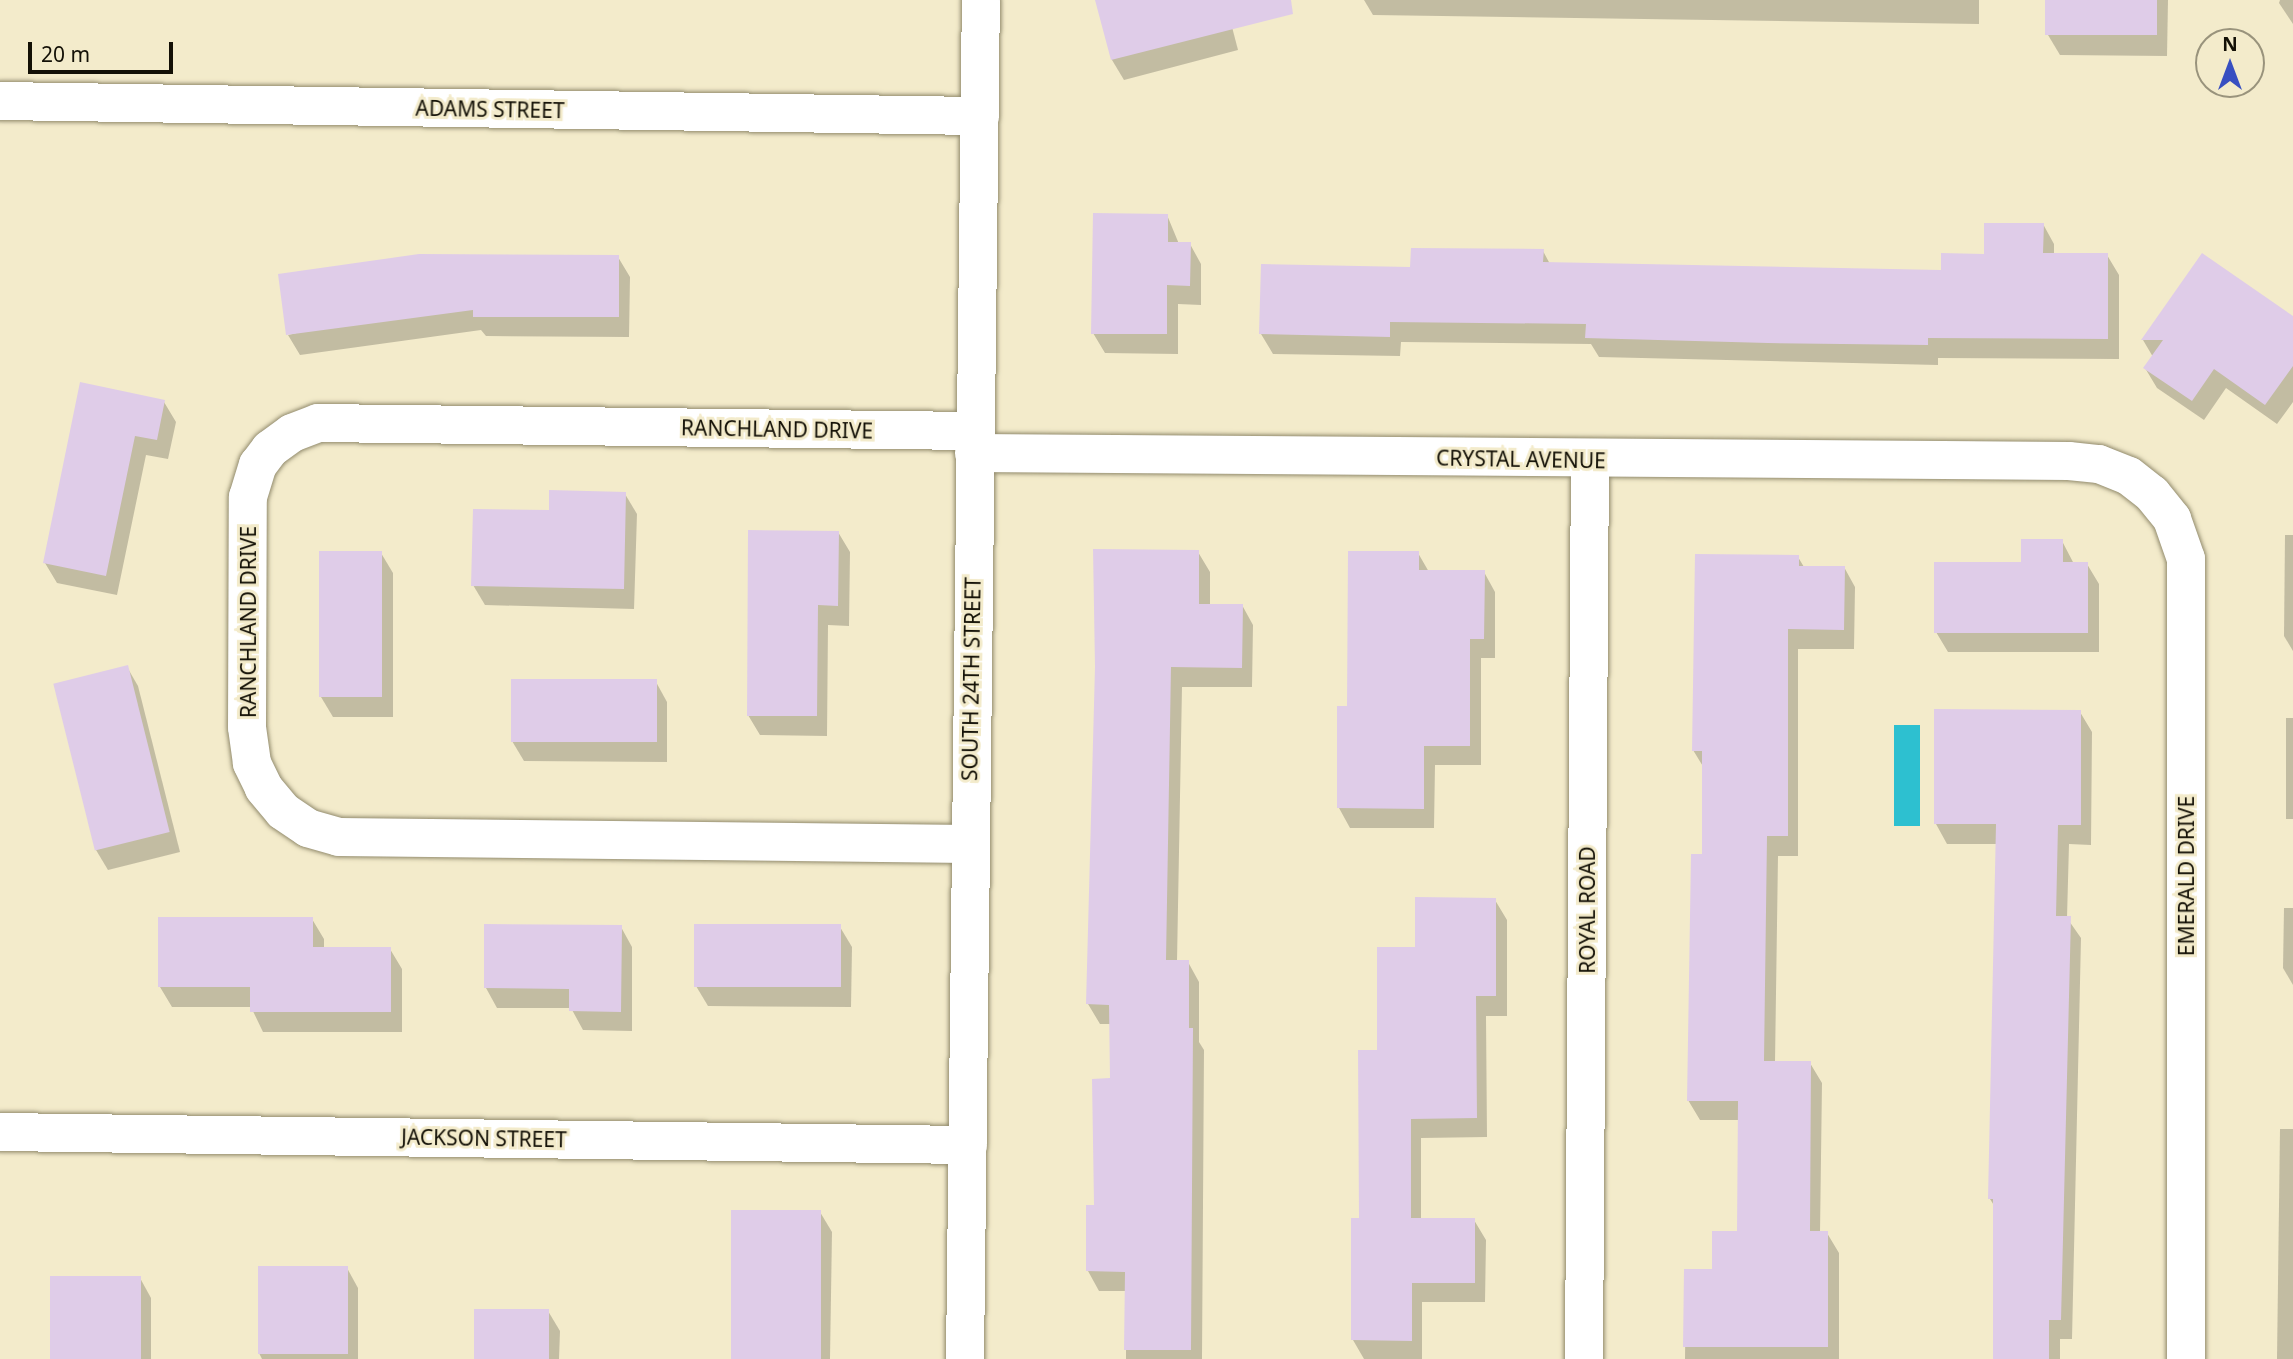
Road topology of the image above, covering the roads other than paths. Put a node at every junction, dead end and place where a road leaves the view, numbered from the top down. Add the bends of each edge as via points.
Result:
1 (981, 0) edge
2 (0, 101) edge
3 (980, 116) junction
4 (974, 442) junction
5 (1590, 460) junction
6 (2069, 461) joint
7 (969, 844) junction
8 (0, 1132) edge
9 (968, 1145) junction
10 (965, 1359) edge
11 (1584, 1359) edge
12 (2186, 1359) edge

1 - 3 street, SOUTH 24TH STREET
2 - 3 street, ADAMS STREET
3 - 4 street, SOUTH 24TH STREET
4 - 5 street, CRYSTAL AVENUE
4 - 7 street, SOUTH 24TH STREET
4 - 7 street, RANCHLAND DRIVE via 318,423 292,433 270,449 258,465 248,497 247,727 252,763 283,811 308,828 339,837
5 - 6 street, CRYSTAL AVENUE
5 - 11 street, ROYAL ROAD
6 - 12 street, EMERALD DRIVE via 2099,464 2129,476 2152,494 2172,519 2186,559
7 - 9 street, SOUTH 24TH STREET
8 - 9 street, JACKSON STREET
9 - 10 street, SOUTH 24TH STREET

